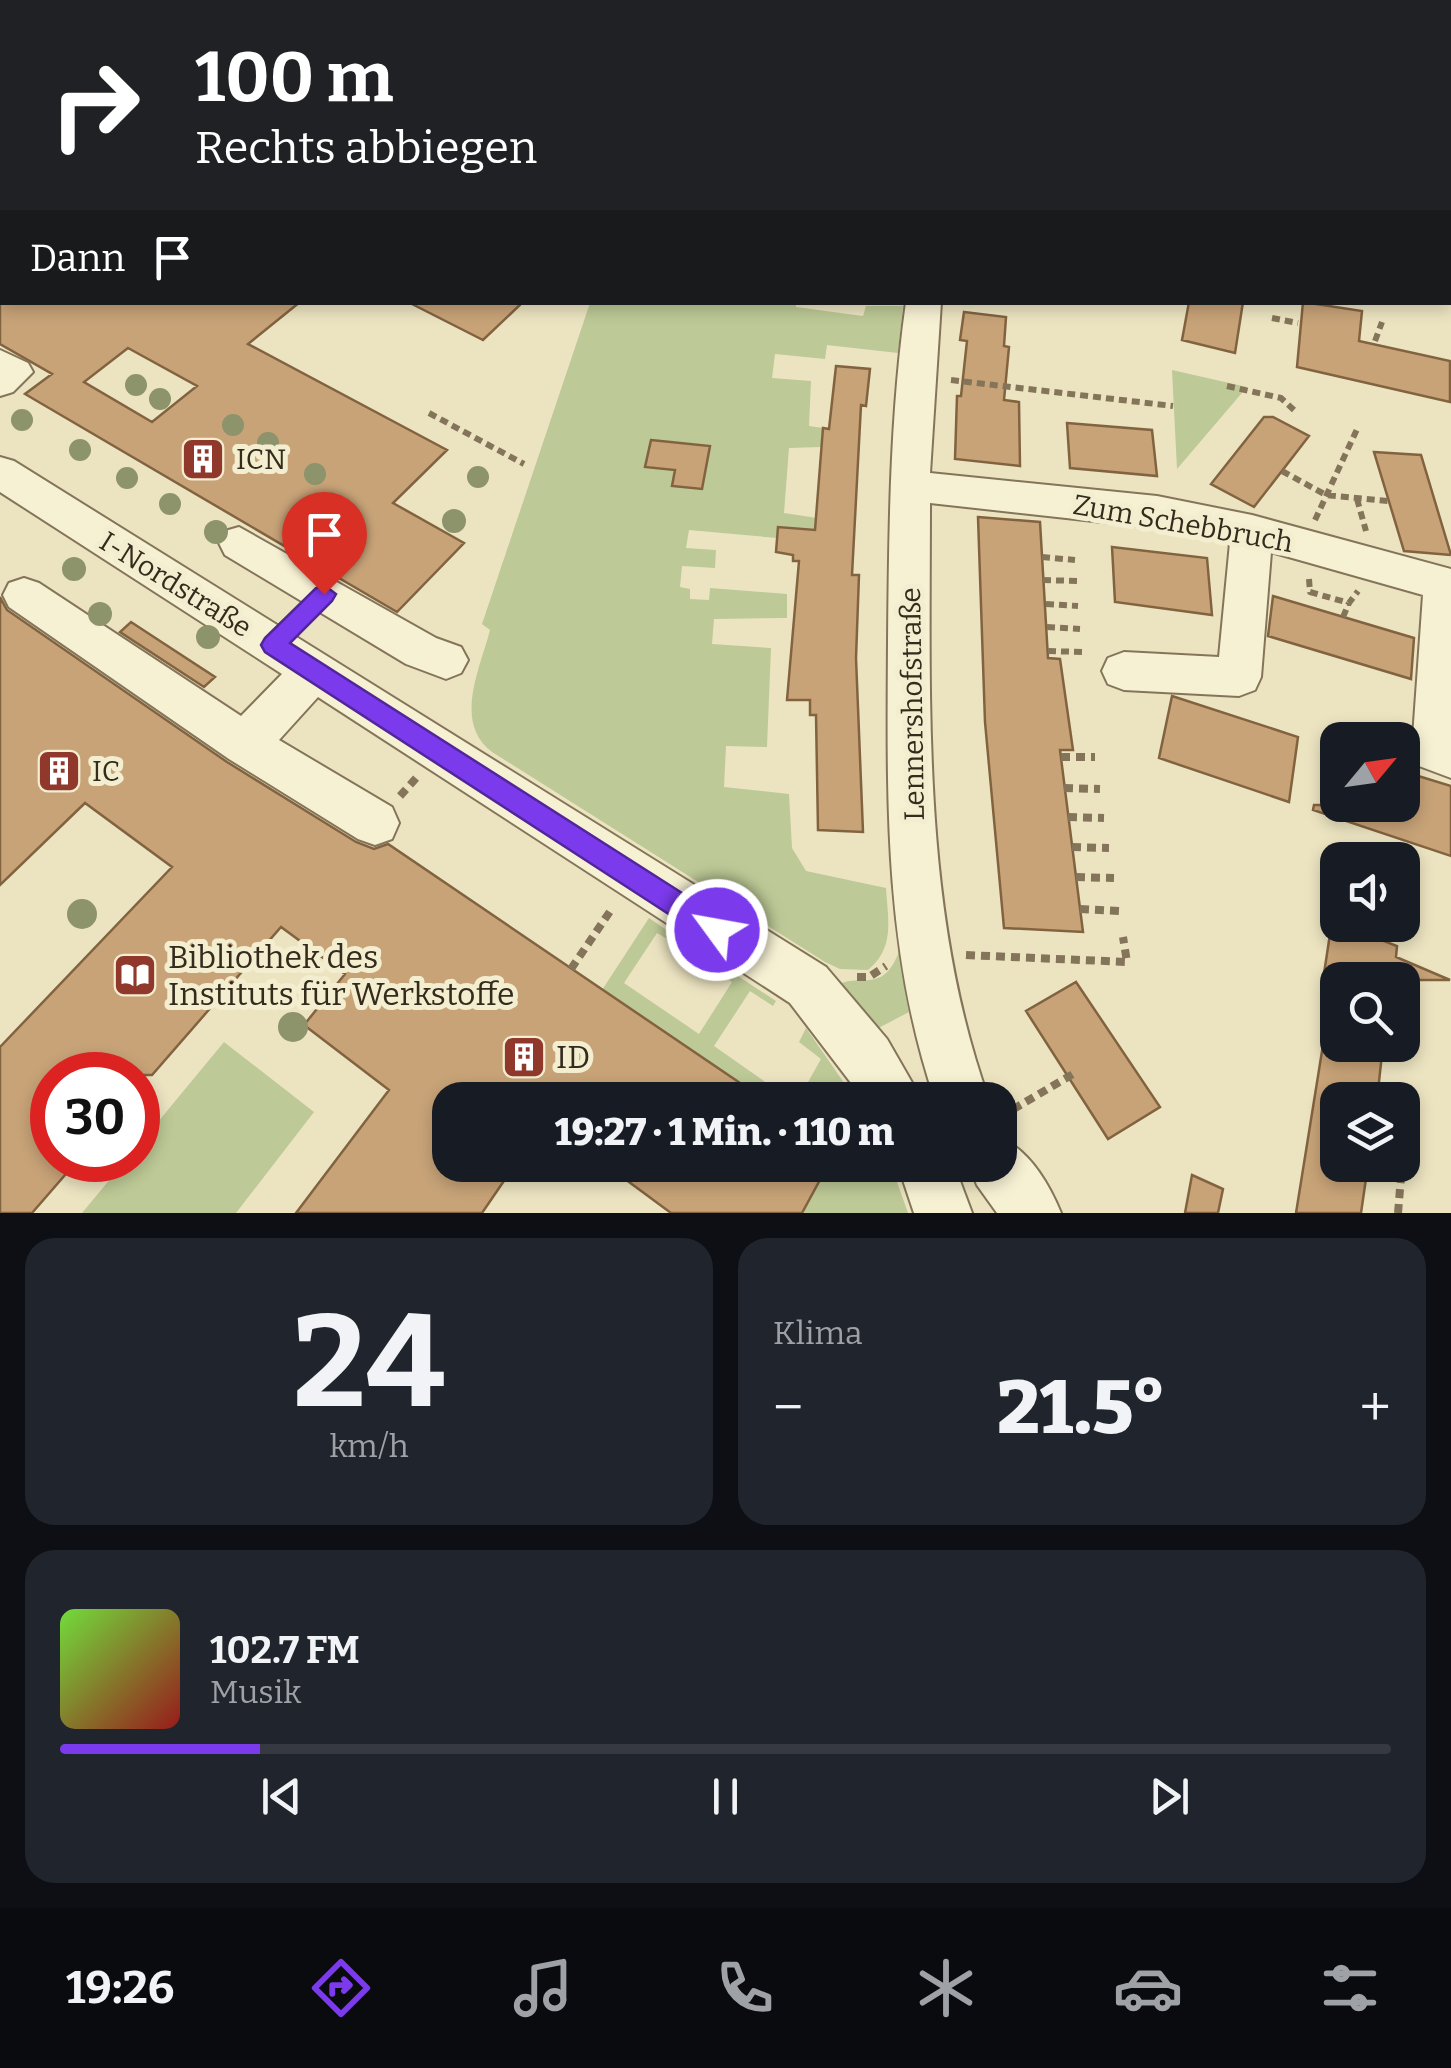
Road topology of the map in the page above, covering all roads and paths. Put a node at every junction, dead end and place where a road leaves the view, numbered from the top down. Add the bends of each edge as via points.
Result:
1 (924, 305) edge
2 (1272, 318) dead end
3 (1382, 322) dead end
4 (1298, 324) dead end
5 (1375, 341) dead end
6 (0, 362) edge
7 (912, 375) junction
8 (0, 383) edge
9 (1227, 386) dead end
10 (1173, 406) dead end
11 (1295, 411) dead end
12 (429, 413) dead end
13 (1358, 428) dead end
14 (524, 464) dead end
15 (1282, 470) dead end
16 (4, 480) edge
17 (909, 486) junction
18 (1326, 494) junction
19 (1388, 500) dead end
20 (1252, 531) junction
21 (239, 543) dead end
22 (1303, 544) junction
23 (1042, 558) dead end
24 (1075, 560) dead end
25 (1043, 580) dead end
26 (1077, 581) dead end
27 (1448, 585) edge
28 (324, 594) junction
29 (24, 595) dead end
30 (1349, 603) dead end
31 (1046, 604) dead end
32 (1078, 606) dead end
33 (1343, 617) dead end
34 (1047, 627) dead end
35 (1080, 629) dead end
36 (273, 645) junction
37 (1048, 651) dead end
38 (1082, 652) dead end
39 (446, 660) dead end
40 (314, 671) junction
41 (1124, 672) dead end
42 (245, 744) junction
43 (441, 752) junction
44 (1451, 756) edge
45 (1060, 757) dead end
46 (1095, 758) dead end
47 (1064, 788) dead end
48 (1100, 789) dead end
49 (1068, 817) dead end
50 (1104, 818) dead end
51 (375, 823) joint
52 (1072, 847) dead end
53 (1108, 848) dead end
54 (632, 876) junction
55 (1076, 878) dead end
56 (1114, 878) dead end
57 (1080, 908) dead end
58 (1119, 910) dead end
59 (1123, 937) dead end
60 (924, 948) junction
61 (571, 969) dead end
62 (808, 985) junction
63 (1073, 1074) dead end
64 (883, 1082) edge
65 (956, 1082) edge
66 (1017, 1107) edge
67 (932, 1182) edge
68 (1009, 1182) edge
69 (1401, 1182) edge
70 (943, 1213) edge
71 (1032, 1213) edge
72 (1398, 1213) edge

1 - 7 street, Lennershofstraße
2 - 4 path
3 - 5 path
6 - 8 street via 15,372
7 - 10 path
7 - 17 street, Lennershofstraße
9 - 11 path via 1281,398
12 - 14 path
13 - 18 path
15 - 18 path
16 - 36 street, I-Nordstraße
17 - 20 street, Zum Schebbruch via 1114,506
17 - 60 street, Lennershofstraße via 908,766
18 - 19 path
18 - 22 path
20 - 22 street, Zum Schebbruch
20 - 41 street via 1238,677
21 - 28 street
22 - 27 street, Zum Schebbruch
23 - 24 path
25 - 26 path
27 - 44 street via 1436,751
28 - 36 street
28 - 39 street
29 - 42 street
30 - 33 path
31 - 32 path
34 - 35 path
36 - 40 street, I-Nordstraße
37 - 38 path
40 - 42 street
40 - 43 street, I-Nordstraße
42 - 51 street
43 - 51 path
43 - 54 street, I-Nordstraße
45 - 46 path
47 - 48 path
49 - 50 path
52 - 53 path
54 - 61 path
54 - 62 street, I-Nordstraße
55 - 56 path
57 - 58 path
59 - 60 path via 1127,962
60 - 62 path via 898,944 888,964 869,977 838,976
60 - 65 street, Lennershofstraße via 933,1018
62 - 64 street, I-Nordstraße
63 - 66 path
67 - 70 street
68 - 71 street
69 - 72 path

